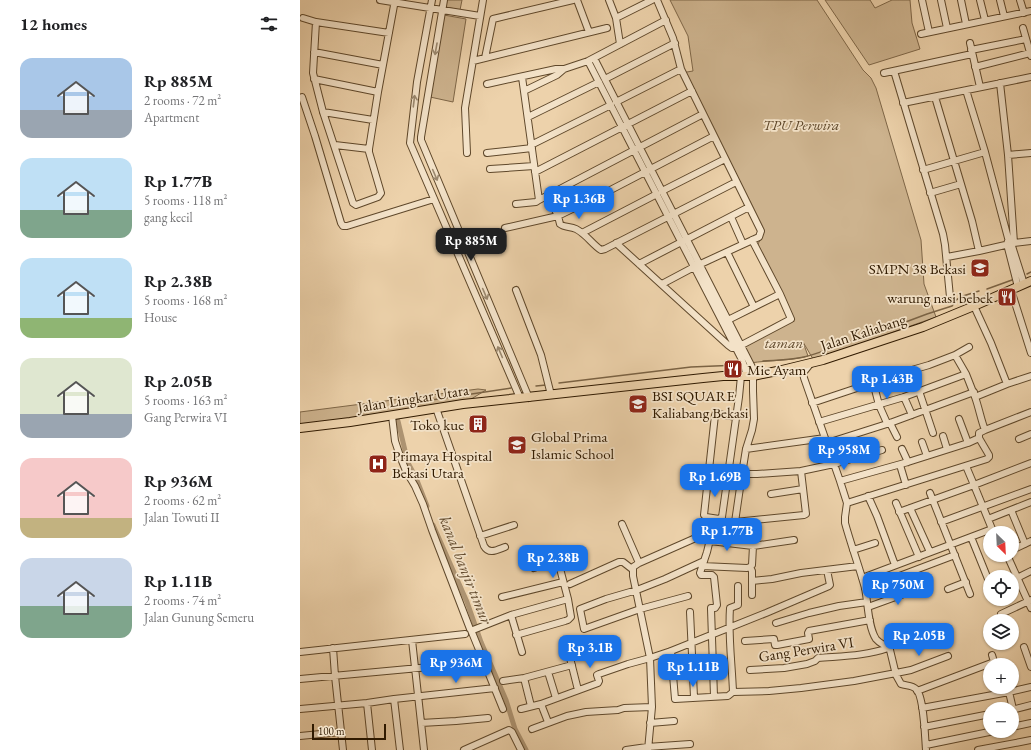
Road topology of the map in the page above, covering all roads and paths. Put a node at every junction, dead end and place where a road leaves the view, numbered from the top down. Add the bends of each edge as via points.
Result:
1 (380, 0) edge
2 (432, 0) edge
3 (444, 0) edge
4 (482, 0) edge
5 (573, 0) edge
6 (577, 0) edge
7 (609, 0) edge
8 (652, 0) edge
9 (657, 0) edge
10 (922, 0) edge
11 (941, 0) edge
12 (961, 0) edge
13 (980, 0) edge
14 (1000, 0) edge
15 (1020, 0) edge
16 (394, 1) edge
17 (432, 8) junction
18 (442, 10) junction
19 (1031, 11) edge
20 (1024, 13) junction
21 (480, 16) junction
22 (1004, 16) junction
23 (302, 18) dead end
24 (616, 18) junction
25 (666, 20) junction
26 (985, 20) junction
27 (316, 22) junction
28 (966, 24) junction
29 (607, 28) dead end
30 (947, 28) junction
31 (1023, 28) dead end
32 (589, 32) junction
33 (929, 32) junction
34 (389, 33) junction
35 (921, 34) dead end
36 (1026, 39) junction
37 (675, 43) junction
38 (620, 44) junction
39 (971, 49) junction
40 (314, 52) junction
41 (1031, 54) edge
42 (485, 58) junction
43 (591, 59) junction
44 (473, 61) junction
45 (383, 65) junction
46 (975, 67) junction
47 (564, 69) junction
48 (681, 69) junction
49 (894, 72) junction
50 (884, 73) dead end
51 (522, 77) junction
52 (1031, 77) edge
53 (314, 79) junction
54 (602, 80) junction
55 (1000, 83) junction
56 (487, 84) dead end
57 (980, 87) junction
58 (966, 90) junction
59 (524, 91) junction
60 (692, 91) junction
61 (378, 92) junction
62 (302, 96) dead end
63 (935, 97) junction
64 (614, 103) junction
65 (903, 103) junction
66 (324, 112) junction
67 (703, 114) junction
68 (528, 117) junction
69 (374, 120) junction
70 (625, 125) junction
71 (714, 136) junction
72 (411, 140) junction
73 (420, 140) junction
74 (335, 145) junction
75 (532, 147) junction
76 (369, 149) junction
77 (637, 149) junction
78 (985, 152) junction
79 (467, 153) dead end
80 (487, 153) dead end
81 (1031, 153) edge
82 (1008, 155) junction
83 (725, 158) junction
84 (954, 161) junction
85 (490, 169) dead end
86 (535, 169) junction
87 (648, 170) junction
88 (923, 170) junction
89 (736, 182) junction
90 (961, 184) junction
91 (660, 193) junction
92 (930, 193) junction
93 (548, 195) junction
94 (434, 199) junction
95 (539, 200) junction
96 (516, 204) dead end
97 (749, 207) junction
98 (671, 215) junction
99 (558, 216) junction
100 (731, 217) junction
101 (504, 228) dead end
102 (582, 233) junction
103 (752, 240) junction
104 (684, 241) junction
105 (1031, 241) edge
106 (1010, 242) junction
107 (616, 243) junction
108 (743, 244) junction
109 (979, 251) junction
110 (727, 252) junction
111 (947, 257) junction
112 (470, 261) junction
113 (462, 264) junction
114 (639, 264) junction
115 (697, 266) junction
116 (1020, 281) edge
117 (662, 284) junction
118 (516, 290) dead end
119 (780, 294) junction
120 (950, 297) dead end
121 (974, 306) junction
122 (754, 307) junction
123 (728, 320) junction
124 (738, 347) junction
125 (969, 347) dead end
126 (1031, 353) edge
127 (955, 355) junction
128 (811, 363) junction
129 (747, 372) junction
130 (966, 374) junction
131 (1031, 376) edge
132 (873, 382) junction
133 (1007, 384) junction
134 (526, 391) junction
135 (551, 392) junction
136 (919, 392) junction
137 (517, 393) junction
138 (975, 395) junction
139 (904, 397) junction
140 (812, 403) junction
141 (879, 405) junction
142 (436, 408) junction
143 (926, 410) junction
144 (1031, 412) edge
145 (912, 415) junction
146 (394, 416) junction
147 (736, 417) junction
148 (959, 419) dead end
149 (819, 422) junction
150 (888, 423) junction
151 (300, 428) edge
152 (985, 430) junction
153 (933, 433) dead end
154 (1031, 434) edge
155 (943, 436) dead end
156 (897, 438) dead end
157 (979, 438) junction
158 (1019, 438) dead end
159 (826, 441) junction
160 (922, 442) dead end
161 (968, 443) junction
162 (746, 449) junction
163 (902, 449) dead end
164 (947, 449) junction
165 (882, 450) dead end
166 (927, 456) junction
167 (908, 462) junction
168 (1031, 463) edge
169 (834, 464) junction
170 (900, 465) junction
171 (966, 466) junction
172 (801, 471) junction
173 (742, 474) junction
174 (840, 481) junction
175 (906, 485) junction
176 (974, 485) junction
177 (803, 489) junction
178 (1031, 489) edge
179 (930, 493) dead end
180 (771, 494) dead end
181 (868, 496) junction
182 (933, 500) junction
183 (1031, 502) edge
184 (847, 503) junction
185 (896, 503) dead end
186 (983, 507) junction
187 (910, 508) junction
188 (1011, 510) junction
189 (899, 512) junction
190 (988, 519) junction
191 (735, 522) junction
192 (941, 522) junction
193 (622, 524) dead end
194 (514, 525) dead end
195 (992, 526) edge
196 (712, 531) junction
197 (983, 534) edge
198 (480, 536) junction
199 (971, 537) junction
200 (794, 540) dead end
201 (710, 542) junction
202 (875, 543) dead end
203 (1028, 543) edge
204 (951, 544) junction
205 (753, 546) junction
206 (505, 547) dead end
207 (853, 550) junction
208 (930, 552) junction
209 (955, 555) junction
210 (919, 556) junction
211 (639, 562) junction
212 (703, 564) junction
213 (858, 566) junction
214 (896, 566) junction
215 (750, 567) junction
216 (534, 568) dead end
217 (632, 569) junction
218 (827, 570) junction
219 (984, 570) edge
220 (1031, 571) edge
221 (862, 578) junction
222 (1019, 579) edge
223 (752, 581) junction
224 (966, 582) junction
225 (567, 583) junction
226 (1019, 585) edge
227 (738, 586) dead end
228 (922, 587) dead end
229 (865, 589) junction
230 (948, 589) dead end
231 (637, 590) junction
232 (970, 594) dead end
233 (752, 595) dead end
234 (688, 596) dead end
235 (502, 597) dead end
236 (568, 599) junction
237 (1029, 600) edge
238 (868, 605) junction
239 (1031, 608) edge
240 (640, 609) junction
241 (690, 612) dead end
242 (1001, 614) dead end
243 (511, 616) junction
244 (870, 620) junction
245 (776, 623) dead end
246 (730, 628) junction
247 (472, 630) junction
248 (465, 634) dead end
249 (516, 635) junction
250 (712, 635) junction
251 (412, 640) junction
252 (745, 641) dead end
253 (692, 643) junction
254 (333, 648) junction
255 (888, 648) junction
256 (1024, 648) dead end
257 (671, 651) junction
258 (300, 652) edge
259 (522, 652) dead end
260 (569, 654) dead end
261 (992, 654) dead end
262 (948, 656) dead end
263 (650, 658) junction
264 (993, 658) edge
265 (484, 662) junction
266 (572, 665) junction
267 (1031, 667) edge
268 (415, 668) junction
269 (983, 668) edge
270 (750, 670) dead end
271 (548, 672) junction
272 (896, 673) junction
273 (335, 676) junction
274 (524, 678) junction
275 (300, 679) edge
276 (503, 680) dead end
277 (1031, 687) edge
278 (495, 688) junction
279 (1019, 689) edge
280 (578, 690) junction
281 (917, 690) junction
282 (734, 692) junction
283 (990, 694) edge
284 (714, 696) junction
285 (418, 697) junction
286 (694, 697) junction
287 (556, 698) junction
288 (394, 699) junction
289 (368, 703) junction
290 (541, 704) junction
291 (338, 705) junction
292 (1031, 705) edge
293 (531, 706) junction
294 (652, 708) junction
295 (922, 708) junction
296 (1019, 708) edge
297 (300, 709) edge
298 (503, 709) dead end
299 (521, 709) dead end
300 (983, 715) edge
301 (488, 718) dead end
302 (674, 721) dead end
303 (548, 722) junction
304 (421, 723) junction
305 (650, 723) junction
306 (1031, 723) edge
307 (1019, 726) edge
308 (924, 727) junction
309 (532, 729) dead end
310 (341, 732) junction
311 (983, 734) edge
312 (300, 736) edge
313 (1030, 741) edge
314 (690, 744) dead end
315 (926, 747) edge
316 (648, 748) edge
317 (1031, 748) edge
318 (991, 749) edge
319 (343, 750) edge
320 (372, 750) edge
321 (400, 750) edge
322 (423, 750) edge
323 (464, 750) edge
324 (521, 750) edge
325 (626, 750) edge
326 (978, 750) edge

1 - 16 street
2 - 17 street
3 - 18 street
4 - 21 street
5 - 42 street via 494,19
6 - 32 street
7 - 24 street
8 - 24 street
9 - 25 street
10 - 33 street
11 - 30 street
12 - 28 street
13 - 26 street
14 - 22 street
15 - 20 street
16 - 17 street
16 - 34 street
17 - 18 street
72 -> 17 street via 417,82
18 - 21 street
18 -> 73 street
19 - 20 street
20 - 22 street
21 - 44 street
22 - 26 street
23 - 27 street
24 - 38 street
25 - 37 street
25 - 38 street
26 - 28 street
27 - 34 street
27 - 40 street
28 - 30 street
29 - 32 street
30 - 33 street
31 - 36 street
32 - 42 street
33 - 35 street
34 - 45 street
36 - 39 street
36 - 41 street
37 - 48 street
37 - 54 street
38 - 43 street
39 - 46 street
39 - 49 street
40 - 45 street
40 - 53 street
41 - 46 street
42 - 44 street
43 - 47 street
43 - 54 street
44 - 79 street via 465,108
45 - 61 street
46 - 57 street
47 - 51 street
47 - 59 street
48 - 60 street
48 - 64 street
49 - 50 street
49 - 65 street
51 - 56 street
51 - 59 street
52 - 55 street
53 - 61 street
53 - 66 street
54 - 64 street
54 - 68 street
55 - 57 street
55 - 82 street
57 - 58 street
58 - 63 street
58 - 78 street
59 - 68 street
60 - 67 street
60 - 70 street
61 - 69 street
62 - 94 street via 343,226
63 - 65 street
63 - 84 street
64 - 70 street
64 - 75 street
65 - 88 street
66 - 69 street
66 - 74 street
67 - 71 street
67 - 77 street
68 - 75 street
69 - 76 street
70 - 77 street
70 - 86 street
71 - 83 street
71 - 87 street
72 - 73 street
72 - 94 street via 410,143
73 -> 112 street
74 - 76 street
74 - 76 street via 353,203 356,205 378,197 381,193
75 - 80 street
75 - 86 street
77 - 87 street
77 - 93 street
78 - 84 street
78 - 106 street
81 - 82 street
82 - 106 street
83 - 89 street
83 - 91 street
84 - 88 street
84 - 90 street
85 - 86 street
86 - 95 street
87 - 91 street
87 - 99 street
88 - 92 street
89 - 97 street
89 - 98 street
90 - 92 street
90 - 109 street
91 - 98 street
91 - 102 street
92 - 111 street via 946,245
93 - 95 street
93 - 99 street
94 - 113 street
95 - 96 street
97 - 100 street
97 - 103 street via 761,231 758,237
98 - 104 street
98 - 107 street
99 - 101 street
99 - 102 street via 560,224
100 - 104 street
100 - 108 street
102 - 107 street via 601,250
103 - 108 street
103 - 119 street
104 - 114 street
104 - 115 street
105 - 106 street
106 - 109 street
106 - 116 street
107 - 114 street
108 - 110 street
109 - 111 street
110 - 115 street
110 - 122 street
111 - 120 street
112 - 113 street
112 -> 134 street
137 -> 113 street
114 - 117 street
115 - 117 street
115 - 123 street
115 - 124 street
116 - 121 main road, Jalan Kaliabang
116 - 126 street
117 - 124 street via 728,345 732,348
118 - 135 street via 541,355
119 - 122 street
119 - 124 street via 791,319
121 - 128 main road, Jalan Kaliabang via 923,327
121 - 133 street
122 - 123 street
123 - 124 street
124 - 129 street via 744,357
125 - 127 street
127 - 130 street
127 - 132 street via 929,366
128 - 129 main road, Jalan Kaliabang via 782,370
128 - 140 street via 803,373
129 - 135 main road, Jalan Kaliabang
129 - 147 street via 740,391
129 - 162 street via 753,391 754,420
130 - 136 street
130 - 138 street
131 - 133 street
132 - 140 street
132 - 141 street
133 - 138 street
134 - 135 main road, Jalan Kaliabang
134 - 137 main road, Jalan Lingkar Utara
136 - 139 street
136 - 143 street
137 - 142 main road, Jalan Lingkar Utara
138 - 143 street
138 - 152 street
139 - 141 street
139 - 145 street
140 - 149 street
141 - 149 street
141 - 150 street
142 - 146 main road, Jalan Lingkar Utara
142 - 198 street
143 - 145 street
143 - 153 street
144 - 152 street
145 - 150 street
146 - 151 main road, Jalan Lingkar Utara
146 - 247 street via 395,441 400,456 423,504 467,623
147 - 147 street via 722,517 706,517 704,515 715,415
148 - 161 street
149 - 159 street
150 - 156 street
150 - 159 street
152 - 157 street via 979,433
154 - 158 street
155 - 164 street
157 - 161 street
157 - 171 street via 989,458
159 - 162 street
159 - 169 street
160 - 166 street
161 - 164 street
162 - 173 street
163 - 167 street
164 - 166 street
165 - 169 street
166 - 167 street
167 - 170 street
168 - 176 street
169 - 172 street
169 - 174 street
170 - 174 street
170 - 175 street
171 - 175 street
171 - 176 street
172 - 173 street
172 - 177 street
173 - 191 street
174 - 184 street
175 - 181 street
176 - 182 street
176 - 186 street
177 - 180 street
177 - 191 street via 806,515
178 - 186 street
179 - 182 street
181 - 184 street
181 - 214 street
182 - 187 street
182 - 192 street
183 - 188 street
184 - 207 street via 845,523
185 - 189 street
186 - 190 street
186 - 192 street
187 - 189 street
187 - 208 street
188 - 190 street
188 - 203 street
189 - 210 street
190 - 195 street
191 - 196 street
192 - 204 street
193 - 211 street
194 - 198 street
196 - 201 street
196 - 211 street
197 - 199 street
198 - 206 street via 486,550 491,552
199 - 204 street
199 - 219 street
200 - 205 street
201 - 205 street
201 - 212 street
202 - 207 street
204 - 208 street
204 - 209 street
205 - 215 street
207 - 213 street
208 - 210 street
209 - 224 street
209 - 229 street
210 - 214 street
211 - 217 street
212 - 215 street
212 - 231 street
212 - 250 street via 700,574 714,577 717,605 711,608
213 - 218 street
213 - 221 street
214 - 221 street
215 - 223 street
216 - 225 street via 558,561
217 - 225 street via 623,562 618,562
217 - 231 street
218 - 223 street
218 - 246 street via 829,586
220 - 222 street
221 - 229 street
223 - 233 street
224 - 230 street
224 - 232 street
225 - 235 street
225 - 236 street
226 - 237 street
227 - 246 street via 738,605 730,608
228 - 238 street
229 - 238 street
231 - 240 street
231 - 240 street via 580,609 584,629
234 - 240 street
236 - 243 street
236 - 249 street via 568,620
237 - 239 street
237 - 242 street
238 - 244 street
238 - 245 street via 839,606
240 - 263 street
241 - 253 street
243 - 247 street
243 - 249 street
244 - 252 street via 808,632 808,639 777,645 774,639
244 - 255 street via 876,639
246 - 250 street
246 - 282 street
247 - 265 street
248 - 251 street
249 - 259 street
250 - 253 street
250 - 284 street
251 - 254 street
251 - 268 street
253 - 257 street
253 - 286 street
254 - 258 street
254 - 273 street
255 - 270 street, Gang Perwira VI via 818,658 807,664 784,668
255 - 272 street
256 - 267 street
257 - 263 street
257 - 286 street via 675,699
260 - 266 street
261 - 264 street
262 - 272 street
263 - 280 street via 599,674 598,683
263 - 294 street
265 - 268 street
265 - 278 street
266 - 271 street
266 - 280 street
268 - 273 street
268 - 285 street
269 - 281 street
271 - 274 street
271 - 287 street
272 - 281 street via 901,684
272 - 282 street via 808,687
273 - 275 street
273 - 291 street
274 - 276 street
274 - 293 street
277 - 279 street
278 - 285 street
278 - 298 street
280 - 287 street
281 - 295 street
282 - 284 street via 728,696
283 - 295 street
284 - 286 street
285 - 288 street
285 - 304 street
287 - 290 street
288 - 289 street
288 - 321 street
289 - 291 street
289 - 320 street
290 - 293 street
290 - 303 street
291 - 297 street
291 - 310 street
292 - 296 street
293 - 299 street
294 - 303 street via 586,712
294 - 305 street
295 - 308 street
300 - 308 street
301 - 304 street
302 - 305 street
303 - 309 street
304 - 322 street
305 - 316 street
306 - 307 street
308 - 315 street
310 - 312 street
310 - 319 street
311 - 315 street
313 - 317 street
313 - 318 street
314 - 316 street
316 - 325 street
318 - 326 street
323 - 324 street via 509,730

